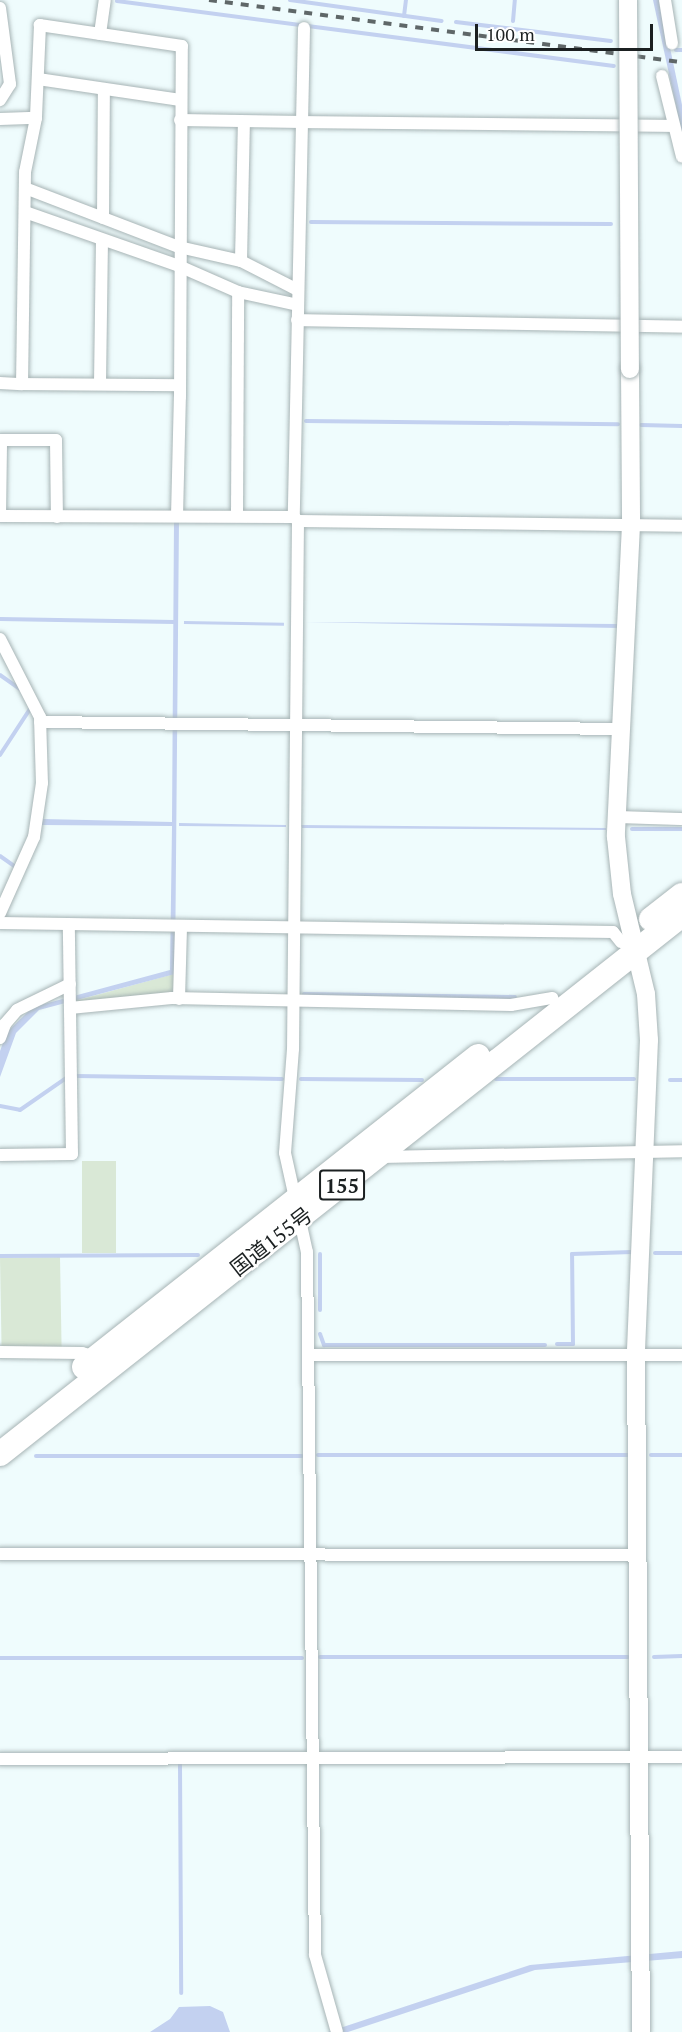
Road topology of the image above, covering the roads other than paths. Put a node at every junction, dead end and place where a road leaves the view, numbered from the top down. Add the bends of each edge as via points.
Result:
1 (105, 0) edge
2 (628, 0) edge
3 (665, 0) edge
4 (0, 8) edge
5 (304, 28) dead end
6 (100, 33) junction
7 (672, 44) dead end
8 (662, 76) dead end
9 (38, 79) junction
10 (104, 88) junction
11 (180, 99) junction
12 (0, 100) edge
13 (36, 118) junction
14 (0, 119) edge
15 (180, 120) junction
16 (244, 122) junction
17 (302, 122) junction
18 (674, 126) junction
19 (682, 157) edge
20 (25, 188) junction
21 (25, 212) junction
22 (103, 218) junction
23 (102, 240) junction
24 (179, 247) junction
25 (242, 261) junction
26 (179, 266) junction
27 (298, 290) junction
28 (238, 292) junction
29 (298, 305) junction
30 (297, 320) junction
31 (682, 327) edge
32 (0, 383) edge
33 (100, 383) junction
34 (22, 384) junction
35 (178, 385) junction
36 (0, 440) edge
37 (0, 516) edge
38 (177, 516) junction
39 (237, 516) junction
40 (57, 517) junction
41 (296, 519) junction
42 (632, 525) junction
43 (682, 526) edge
44 (0, 639) edge
45 (40, 722) junction
46 (296, 725) junction
47 (619, 729) junction
48 (616, 817) junction
49 (682, 819) edge
50 (682, 896) edge
51 (0, 913) edge
52 (682, 915) edge
53 (0, 923) edge
54 (69, 925) junction
55 (176, 926) junction
56 (294, 927) junction
57 (630, 941) junction
58 (70, 997) junction
59 (552, 998) junction
60 (179, 999) junction
61 (294, 1000) junction
62 (0, 1038) edge
63 (647, 1151) junction
64 (682, 1151) edge
65 (0, 1155) edge
66 (377, 1157) junction
67 (296, 1210) junction
68 (0, 1352) edge
69 (309, 1355) junction
70 (636, 1355) junction
71 (682, 1355) edge
72 (96, 1357) junction
73 (0, 1434) edge
74 (0, 1454) edge
75 (0, 1554) edge
76 (311, 1554) junction
77 (638, 1555) junction
78 (639, 1757) junction
79 (682, 1757) edge
80 (312, 1758) junction
81 (0, 1759) edge
82 (336, 2029) edge
83 (640, 2032) edge

1 - 6 street
2 - 42 street, bridge
3 - 7 street
4 - 12 street via 10,84
5 - 17 street
6 - 9 street via 40,25
6 - 11 street via 182,46
8 - 18 street
9 - 10 street
9 - 13 street
10 - 11 street
10 - 22 street
11 - 15 street
13 - 14 street
13 - 20 street
15 - 16 street
15 - 24 street
16 - 17 street
16 - 25 street
17 - 18 street
17 - 27 street
18 - 19 street
20 - 21 street
20 - 22 street
21 - 23 street
21 - 34 street
22 - 24 street
23 - 26 street
23 - 33 street
24 - 25 street
24 - 26 street
25 - 27 street
26 - 28 street
26 - 35 street
27 - 29 street
28 - 29 street
28 - 39 street
29 - 30 street
30 - 31 street
30 - 41 street
32 - 34 street
33 - 34 street
33 - 35 street
35 - 38 street
36 - 37 street
36 - 40 street via 56,440
37 - 40 street
38 - 39 street
38 - 40 street
39 - 41 street
41 - 42 street
41 - 46 street
42 - 43 street
42 - 47 street
44 - 45 street
45 - 46 street
45 - 51 street via 40,809 21,871
46 - 47 street
46 - 56 street
47 - 48 street
48 - 49 street
48 - 57 street
50 - 57 highway, 国道155号 / 155
52 - 57 highway, 国道155号 / 155
53 - 54 street
54 - 55 street
54 - 58 street
55 - 56 street
55 - 60 street
56 - 57 street via 613,932
56 - 61 street
57 - 59 highway, 国道155号 / 155
57 - 63 street via 646,994
57 - 66 highway, 国道155号 / 155
58 - 60 street via 116,1001
58 - 62 street via 17,1010
58 - 65 street via 72,1154
59 - 61 street via 512,1005
59 - 67 highway, 国道155号 / 155
60 - 61 street
61 - 67 street via 285,1154
63 - 64 street
63 - 66 street
63 - 70 street via 637,1269
66 - 67 highway, 国道155号 / 155
67 - 69 street via 307,1252
67 - 72 highway, 国道155号 / 155
67 - 74 highway, 国道155号 / 155
68 - 72 street via 82,1353
69 - 70 street
69 - 76 street
70 - 71 street
70 - 77 street
72 - 73 highway, 国道155号 / 155
75 - 76 street
76 - 77 street
76 - 80 street
77 - 78 street
78 - 79 street
78 - 80 street
78 - 83 street
80 - 81 street
80 - 82 street via 315,1955

